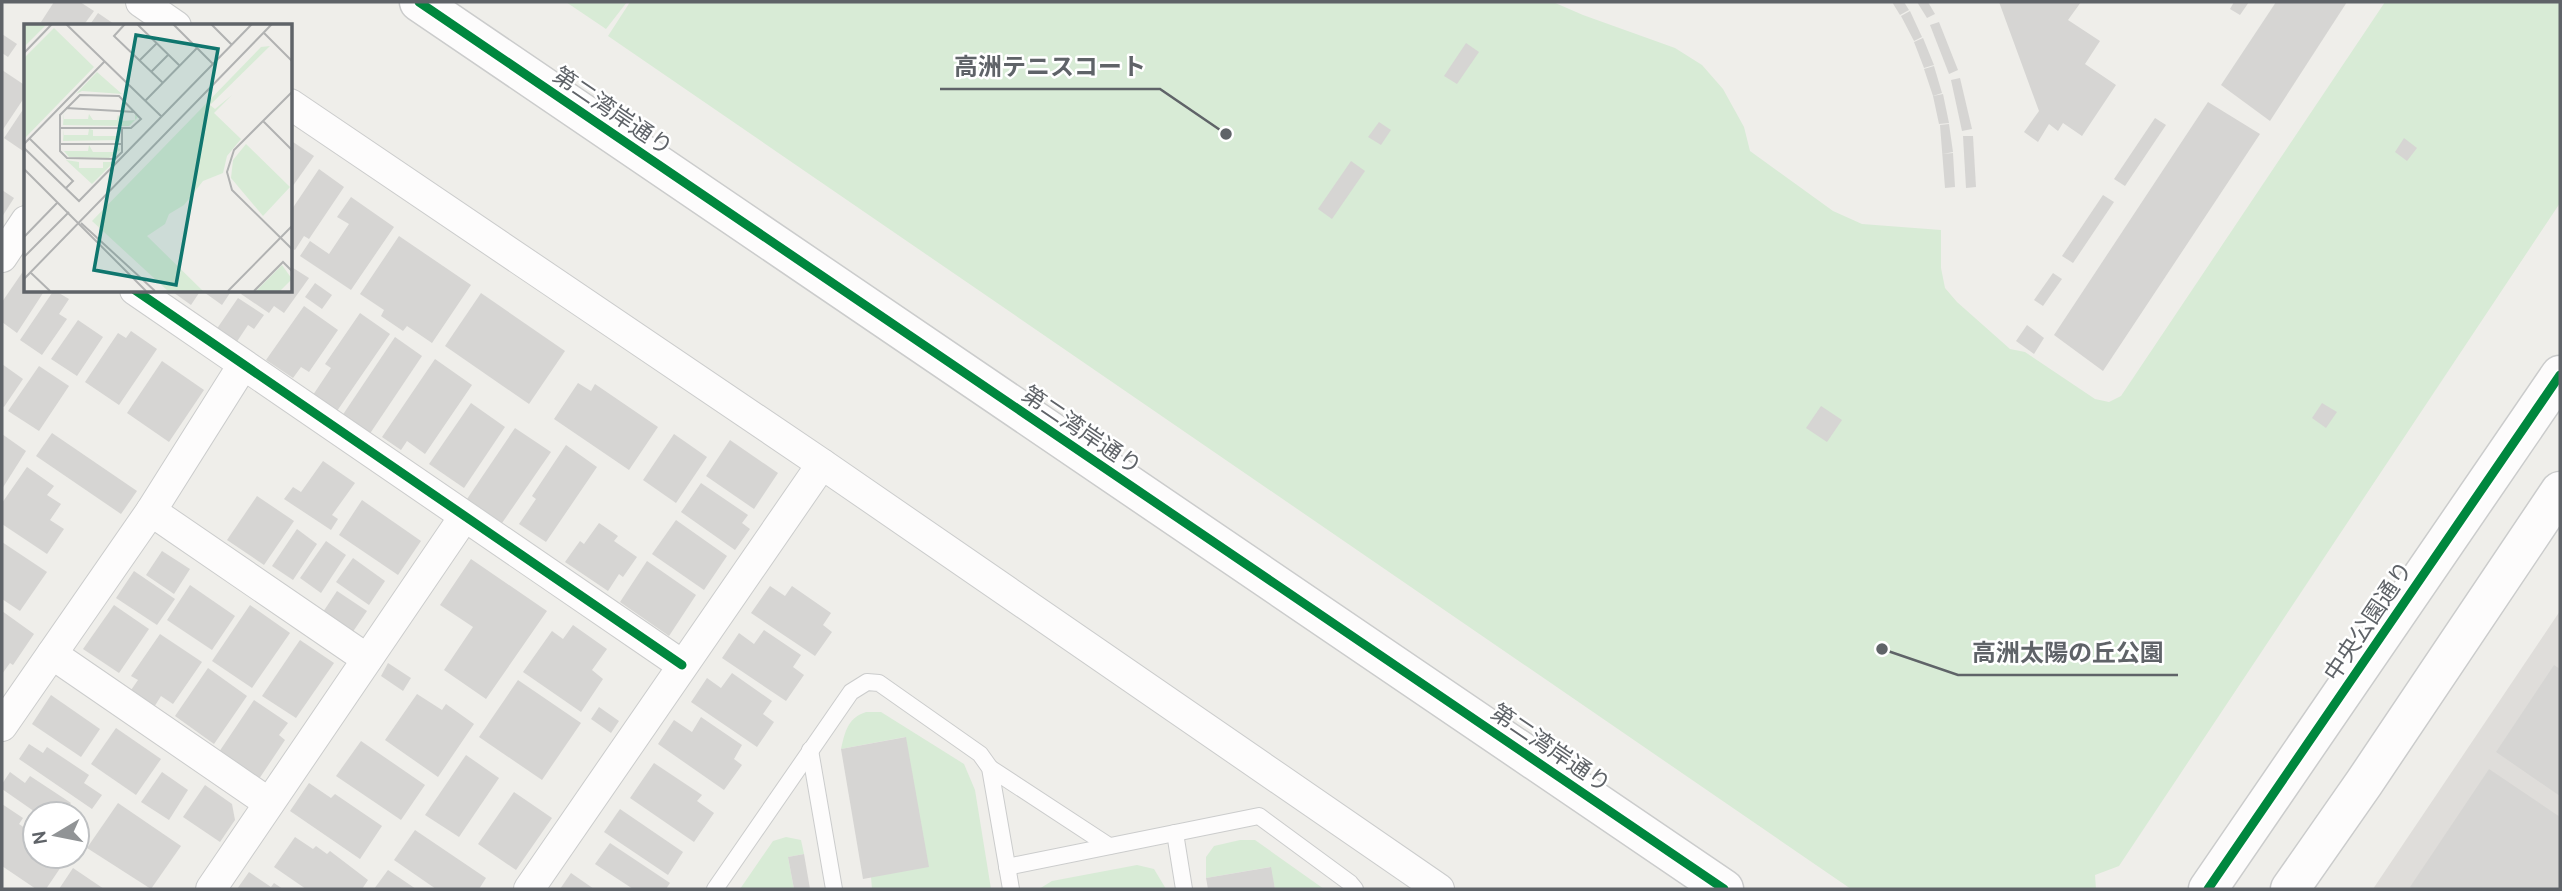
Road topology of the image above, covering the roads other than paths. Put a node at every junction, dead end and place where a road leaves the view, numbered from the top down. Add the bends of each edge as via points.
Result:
1 (141, 2) edge
2 (419, 2) edge
3 (168, 24) edge
4 (292, 105) edge
5 (24, 224) edge
6 (2, 257) edge
7 (138, 292) edge
8 (243, 365) junction
9 (2560, 375) edge
10 (822, 464) junction
11 (2560, 491) edge
12 (151, 511) junction
13 (464, 517) junction
14 (52, 654) junction
15 (367, 659) junction
16 (682, 665) junction
17 (3, 721) edge
18 (810, 750) junction
19 (990, 768) junction
20 (270, 803) junction
21 (1174, 833) junction
22 (1109, 846) junction
23 (1007, 867) junction
24 (211, 889) edge
25 (529, 889) edge
26 (715, 889) edge
27 (834, 889) edge
28 (1011, 889) edge
29 (1184, 889) edge
30 (1355, 889) edge
31 (1438, 889) edge
32 (1724, 889) edge
33 (2208, 889) edge
34 (2290, 889) edge

1 - 3 street
2 - 32 street, 第二湾岸通り
4 - 10 street
5 - 6 street
7 - 8 street
8 - 12 street
8 - 13 street
9 - 33 street, 中央公園通り
10 - 16 street
10 - 31 street
11 - 34 street
12 - 14 street
12 - 15 street
13 - 15 street
13 - 16 street
14 - 17 street
14 - 20 street
15 - 20 street
16 - 25 street
18 - 19 lane via 850,692 867,682 879,684 980,754
18 - 26 lane
18 - 27 lane
19 - 22 lane
19 - 23 lane
20 - 24 street
21 - 22 lane
21 - 29 lane
21 - 30 lane via 1259,816
22 - 23 lane
23 - 28 lane

